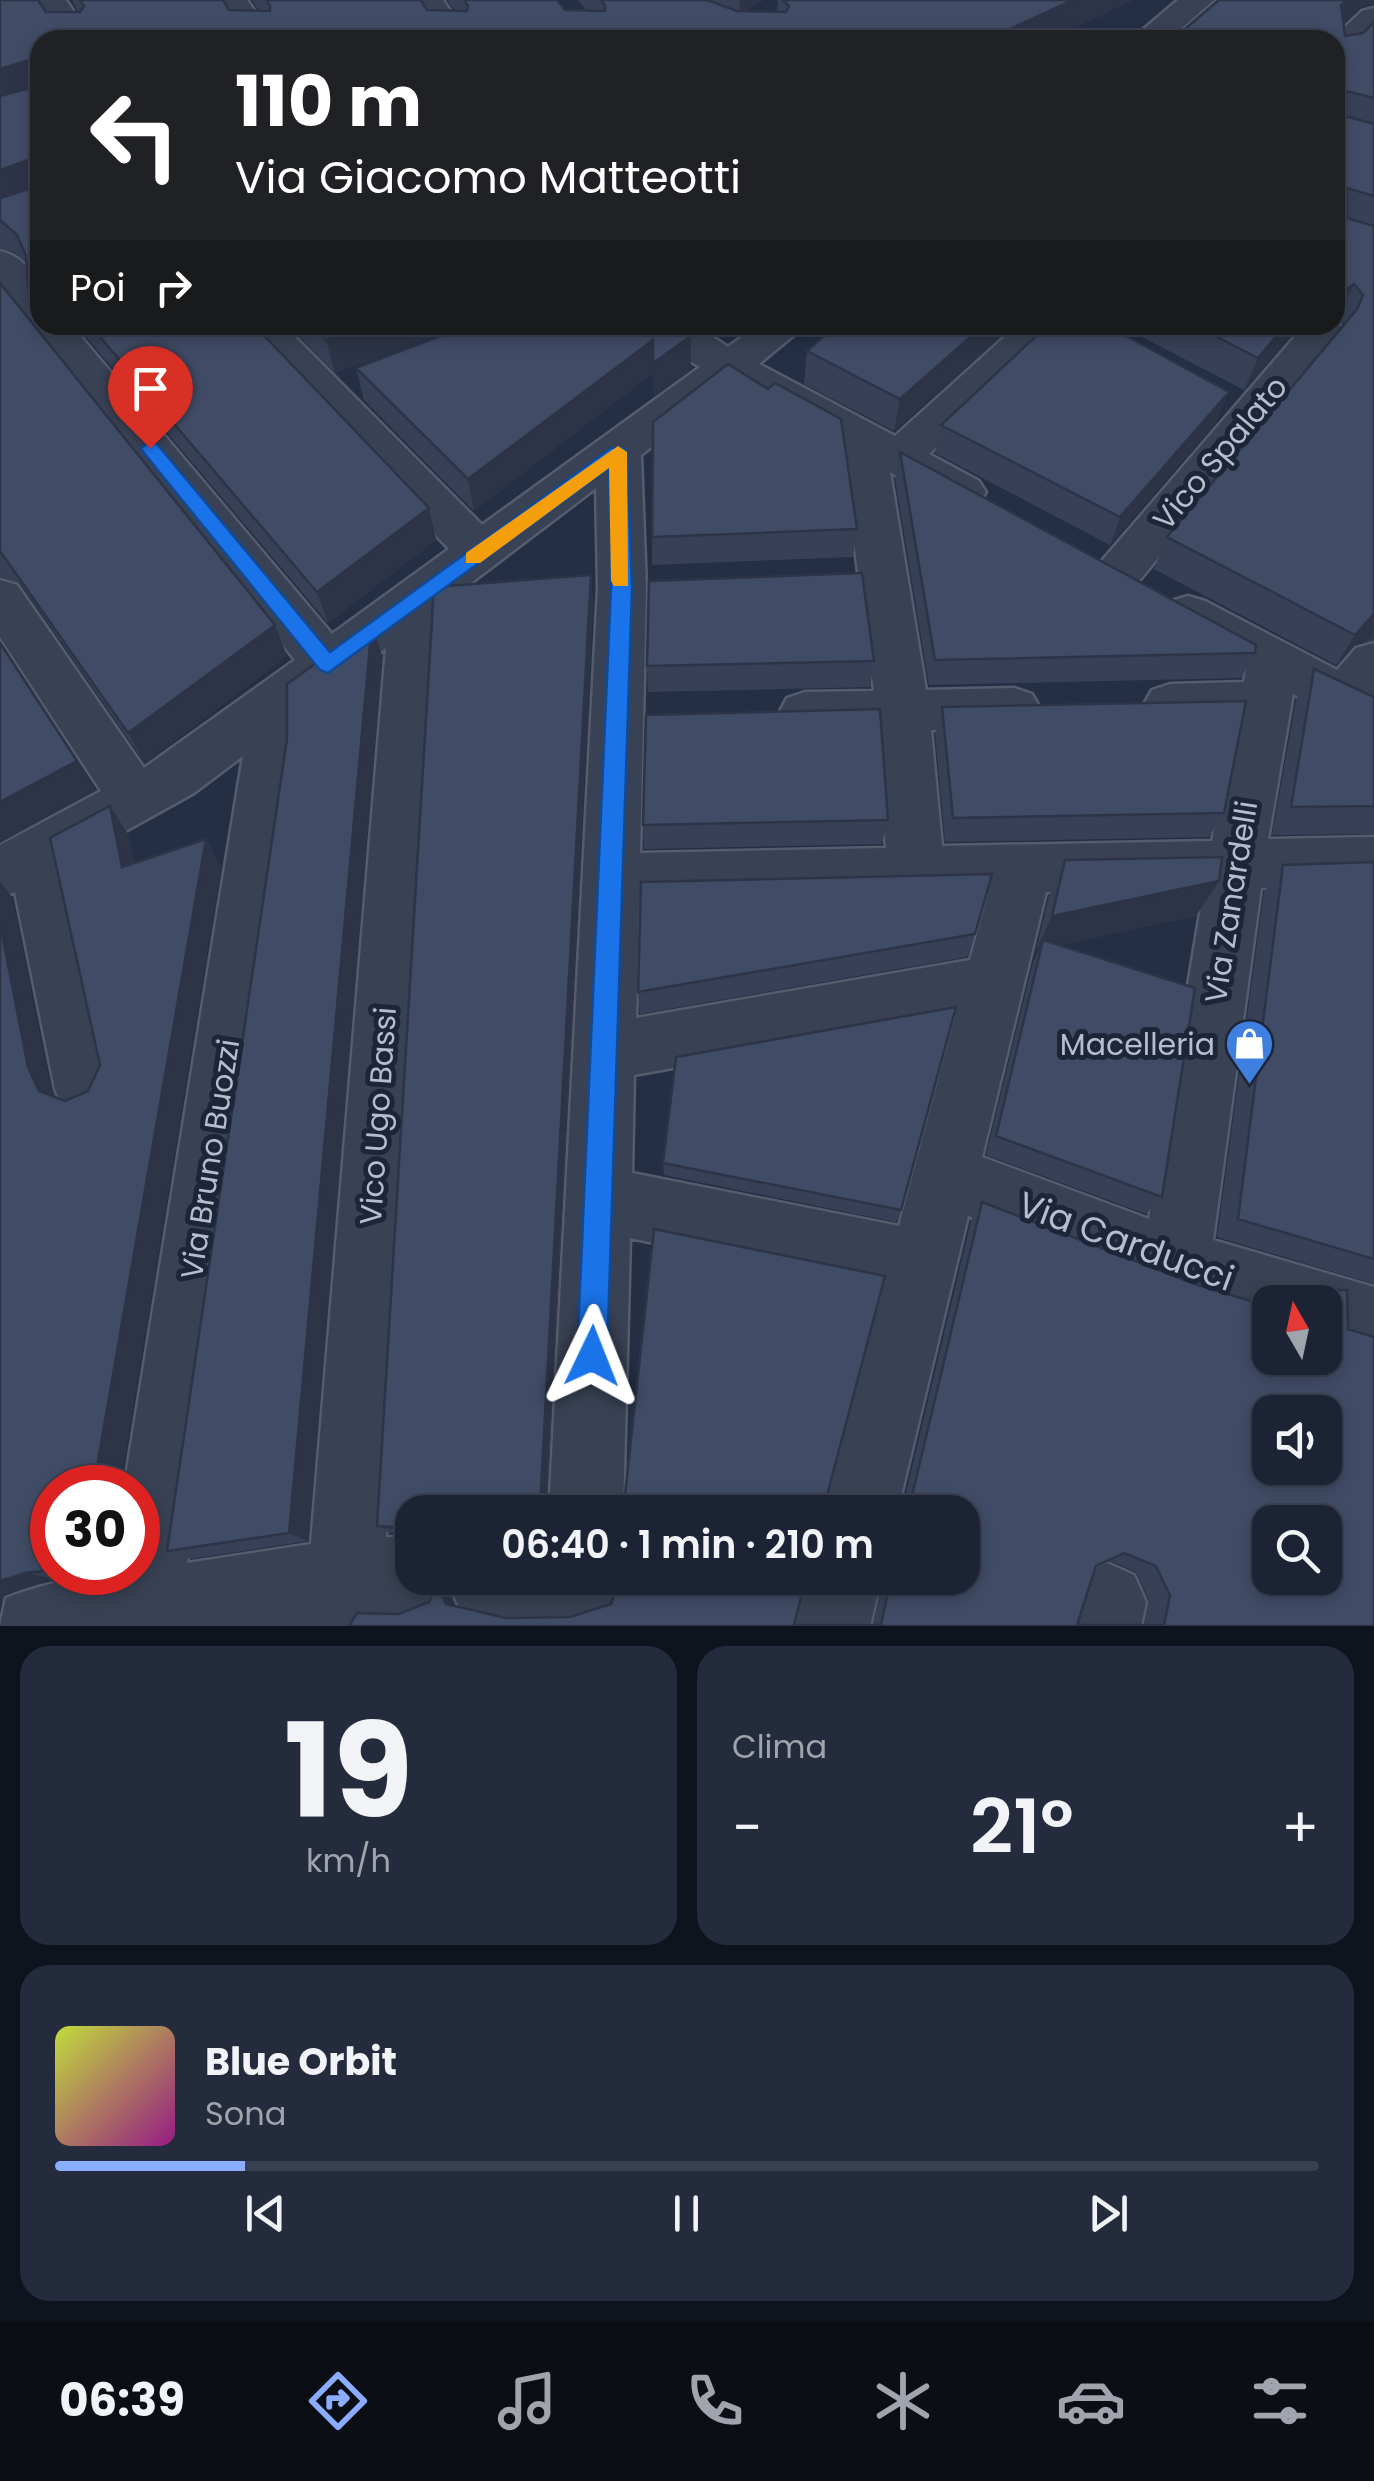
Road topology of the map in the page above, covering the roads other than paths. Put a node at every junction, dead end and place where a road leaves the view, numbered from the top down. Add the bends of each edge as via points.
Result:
1 (50, 0) edge
2 (231, 0) edge
3 (427, 0) edge
4 (1183, 3) edge
5 (1374, 18) edge
6 (69, 30) edge
7 (251, 30) edge
8 (446, 30) edge
9 (1157, 30) edge
10 (1345, 46) edge
11 (0, 263) edge
12 (30, 300) edge
13 (30, 319) edge
14 (0, 328) edge
15 (58, 335) edge
16 (274, 335) edge
17 (681, 335) edge
18 (772, 335) edge
19 (1030, 335) edge
20 (1318, 335) edge
21 (731, 367) junction
22 (880, 448) junction
23 (618, 452) junction
24 (999, 512) edge
25 (481, 553) junction
26 (0, 598) edge
27 (414, 602) junction
28 (328, 665) junction
29 (1270, 681) junction
30 (1364, 692) edge
31 (1132, 705) edge
32 (270, 707) junction
33 (1056, 707) edge
34 (903, 710) junction
35 (750, 714) edge
36 (136, 798) junction
37 (1374, 861) edge
38 (18, 864) edge
39 (1236, 864) junction
40 (1023, 869) junction
41 (916, 871) junction
42 (610, 878) junction
43 (994, 983) junction
44 (604, 1052) junction
45 (86, 1089) edge
46 (945, 1174) junction
47 (598, 1199) junction
48 (1176, 1263) junction
49 (923, 1265) junction
50 (1252, 1285) edge
51 (1342, 1313) edge
52 (1374, 1322) edge
53 (584, 1495) edge
54 (864, 1495) edge
55 (361, 1593) edge
56 (839, 1595) edge
57 (142, 1610) junction
58 (34, 1626) edge
59 (831, 1626) edge

1 - 6 street
2 - 7 street
3 - 8 street
4 - 9 street
5 - 10 street
11 - 12 street
13 - 14 street
15 - 28 street
16 - 25 street via 346,388
17 - 21 street
18 - 21 street
19 - 22 street
20 - 29 street, Vico Spalato via 1233,407 1100,566
21 - 22 street
21 - 23 street
22 - 24 street
22 - 34 street via 864,579
23 - 25 street
23 - 42 street via 640,587 636,717
25 - 27 street
26 - 36 street
27 - 28 street
27 - 55 street, Vico Ugo Bassi
28 - 32 street
29 - 30 street
29 - 31 street
29 - 39 street, Via Zanardelli
32 - 36 street
32 - 57 street, Via Bruno Buozzi via 268,770
33 - 34 street
34 - 35 street
34 - 41 street
36 - 38 street
37 - 39 street
38 - 45 street
39 - 40 street
39 - 48 street, Via Zanardelli
40 - 41 street
40 - 43 street
41 - 42 street
42 - 44 street
43 - 44 street
43 - 46 street
44 - 47 street
46 - 48 street, Via Carducci
46 - 49 street
47 - 49 street
47 - 53 street
48 - 50 street, Via Carducci
49 - 54 street
51 - 52 street
55 - 57 street
56 - 59 street
57 - 58 street

